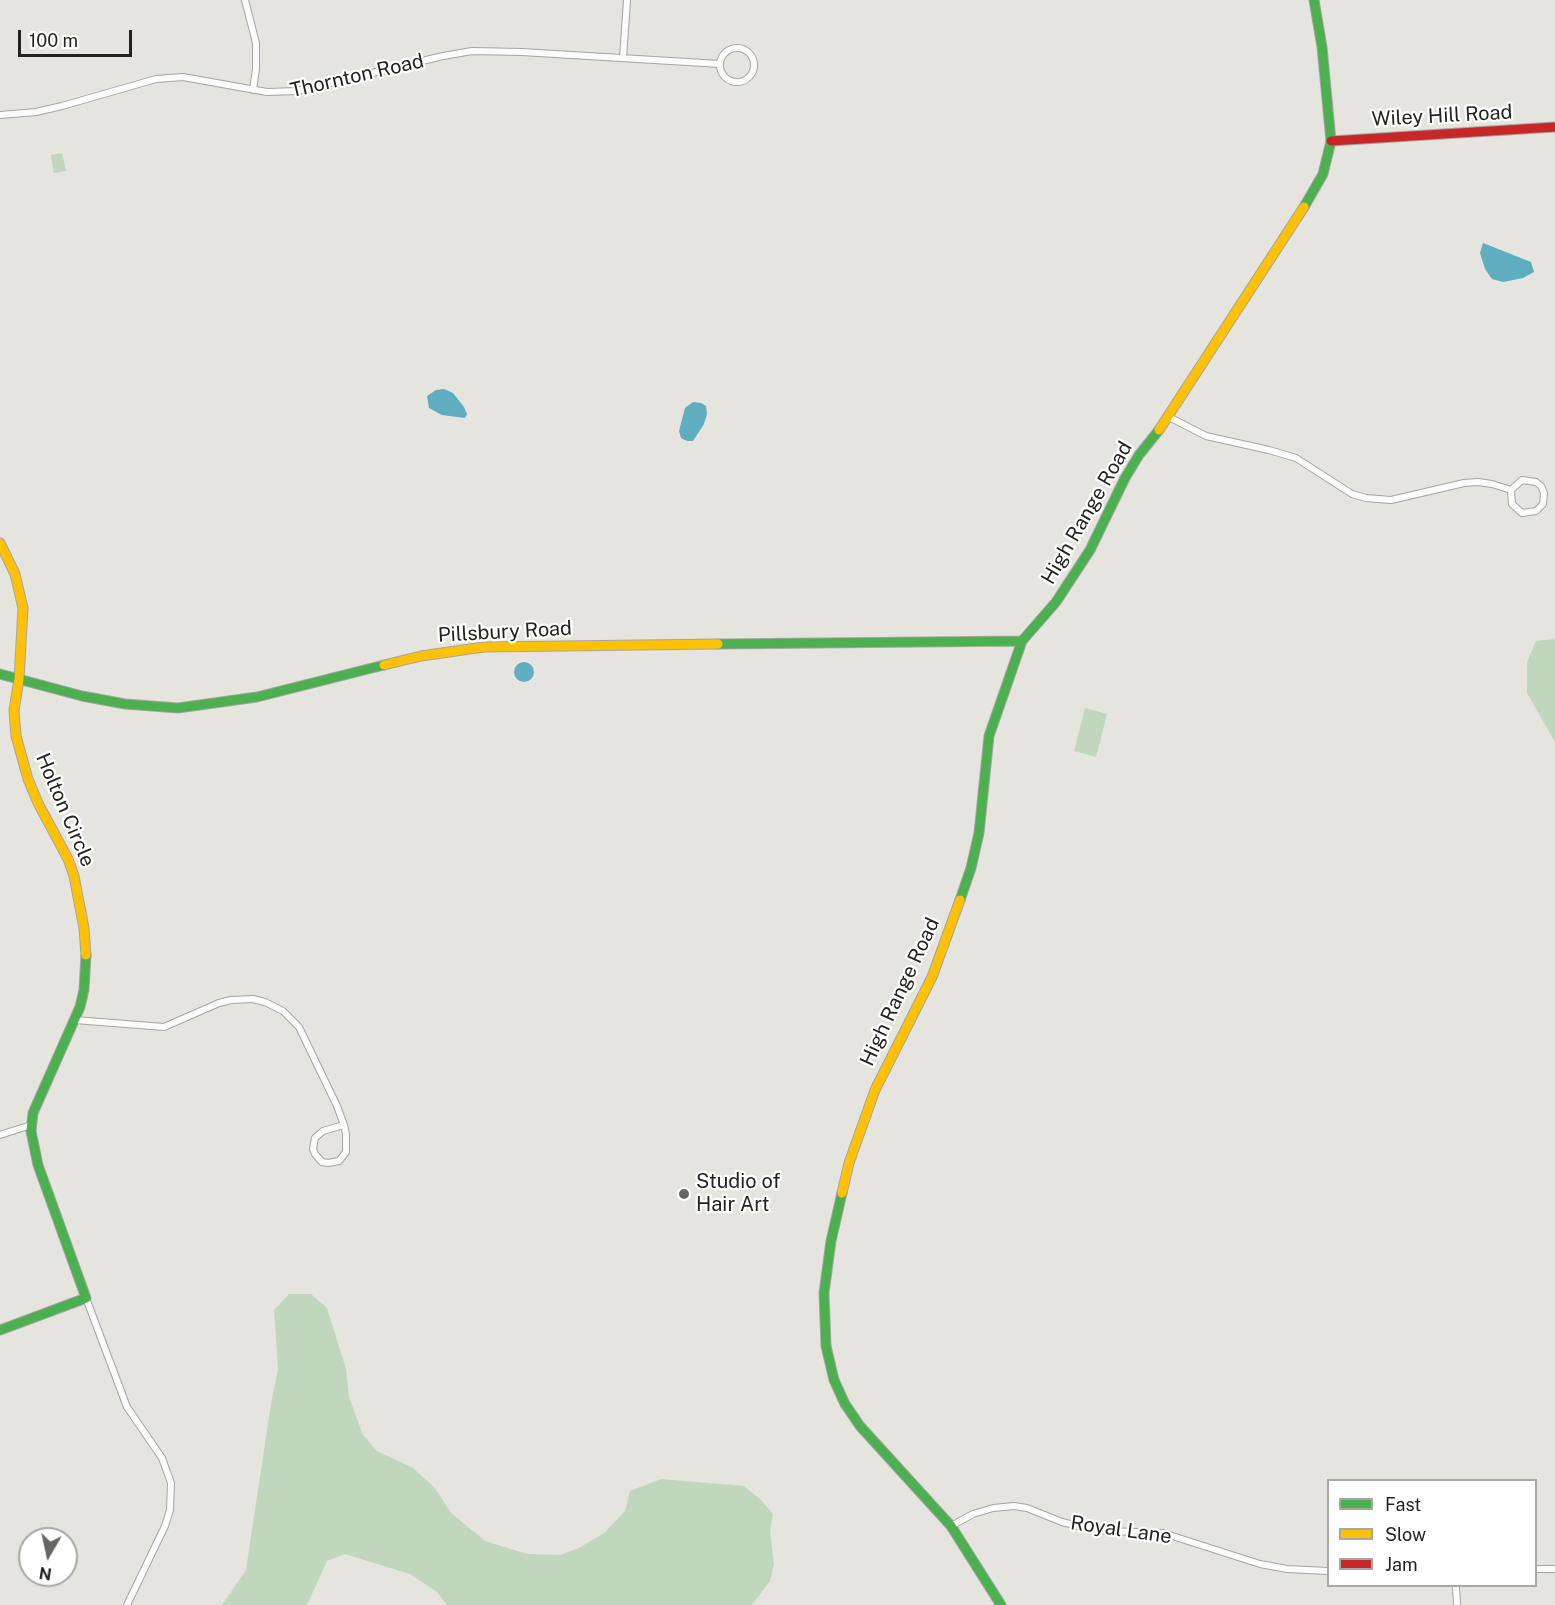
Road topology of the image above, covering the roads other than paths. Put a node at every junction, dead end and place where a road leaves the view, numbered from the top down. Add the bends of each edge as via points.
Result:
1 (245, 0) edge
2 (627, 0) edge
3 (1314, 0) edge
4 (623, 58) junction
5 (720, 64) junction
6 (253, 90) junction
7 (0, 115) edge
8 (1555, 127) edge
9 (1331, 141) junction
10 (1168, 417) junction
11 (1511, 490) junction
12 (0, 543) edge
13 (1022, 641) junction
14 (0, 674) edge
15 (19, 679) junction
16 (75, 1020) junction
17 (31, 1125) junction
18 (344, 1125) junction
19 (0, 1135) edge
20 (86, 1298) junction
21 (0, 1330) edge
22 (951, 1526) junction
23 (1537, 1569) edge
24 (1555, 1569) edge
25 (1327, 1571) edge
26 (1456, 1587) edge
27 (127, 1605) edge
28 (1001, 1605) edge
29 (1457, 1605) edge

1 - 6 street via 256,43
2 - 4 street
3 - 9 street, High Range Road
4 - 5 street, Thornton Road
4 - 6 street, Thornton Road via 472,51 305,90
5 - 5 street via 726,78 736,82 749,76 754,66 749,52 739,48 726,52
6 - 7 street, Thornton Road via 183,78 156,79 36,112
8 - 9 street, Wiley Hill Road
9 - 10 street, High Range Road via 1315,190
10 - 11 street via 1206,436 1296,458 1366,498 1391,500 1478,482
10 - 13 street, High Range Road via 1125,478 1077,570
11 - 11 street via 1511,501 1519,512 1533,513 1543,504 1543,490 1533,480 1522,480
12 - 15 street, Holton Circle via 15,574 23,608
13 - 15 street, Pillsbury Road via 484,647 422,656 222,704 178,708 125,704
13 - 22 street, High Range Road via 989,736 981,825 971,868 932,977 871,1100 845,1180 826,1267 826,1346 834,1380 877,1447
14 - 15 street, Pillsbury Road
15 - 16 street, Holton Circle via 14,719 25,771 68,859 84,928 87,972
16 - 17 street, Holton Circle
16 - 18 street via 164,1027 231,1000 265,1002 283,1011 299,1027
17 - 19 street
17 - 20 street, Holton Circle via 38,1165
18 - 18 street via 347,1147 343,1157 334,1163 322,1162 313,1149 315,1138 323,1131
20 - 21 street
20 - 27 street via 127,1407 162,1458 171,1483 165,1526
22 - 25 street, Royal Lane via 973,1514 1014,1506 1082,1527 1163,1533 1260,1564
22 - 28 street, High Range Road
23 - 24 street
26 - 29 street

